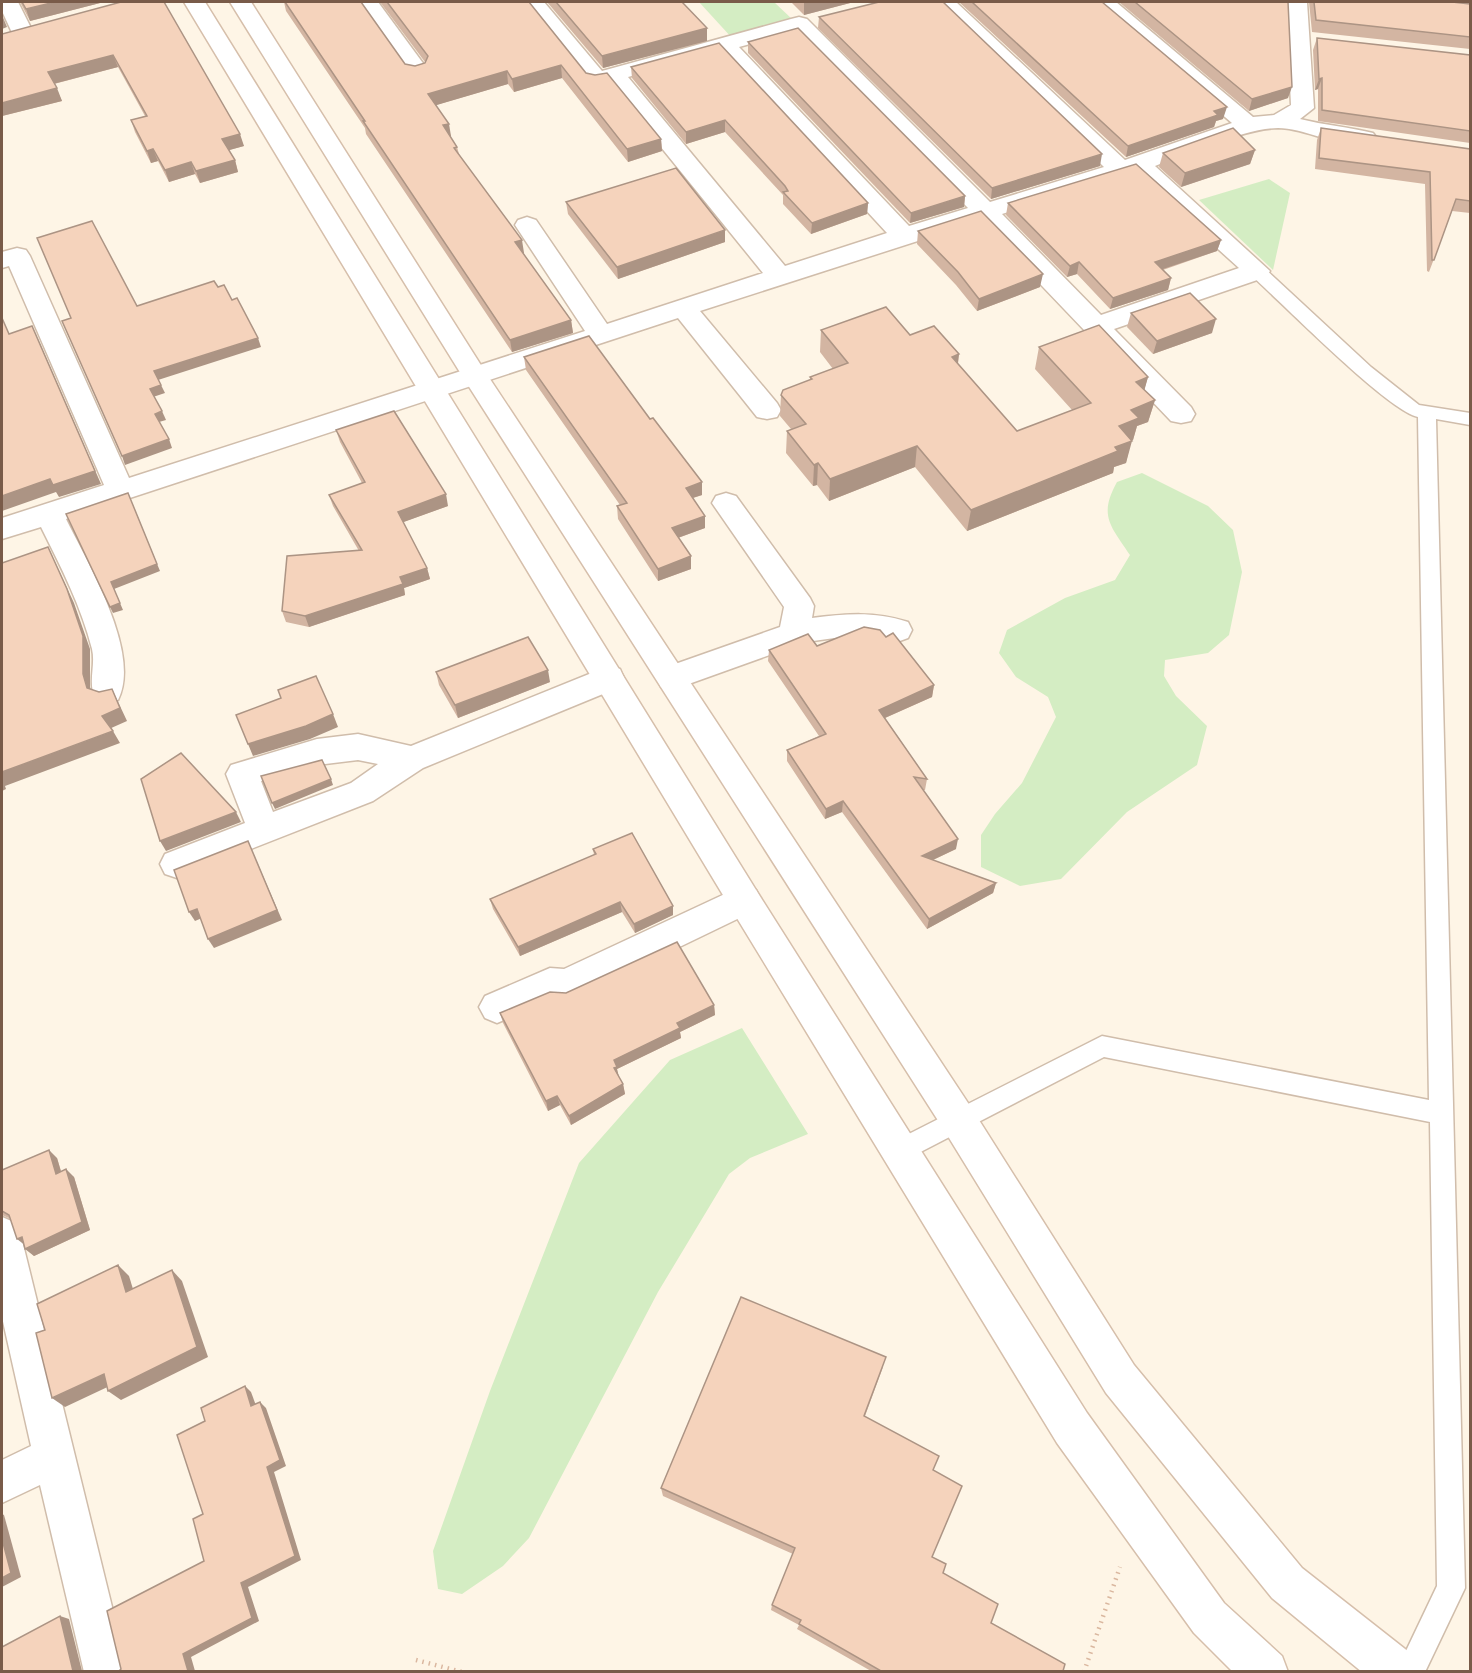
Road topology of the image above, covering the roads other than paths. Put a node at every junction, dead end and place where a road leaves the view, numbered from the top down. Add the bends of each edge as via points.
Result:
1 (8, 2) edge
2 (194, 2) edge
3 (240, 2) edge
4 (367, 2) edge
5 (533, 2) edge
6 (944, 2) edge
7 (1104, 2) edge
8 (1273, 2) edge
9 (1303, 25) edge
10 (45, 26) edge
11 (12, 35) edge
12 (725, 45) junction
13 (417, 70) edge
14 (614, 75) junction
15 (1280, 120) junction
16 (1248, 125) junction
17 (1382, 140) edge
18 (1129, 166) junction
19 (985, 211) junction
20 (527, 225) dead end
21 (904, 236) junction
22 (2, 260) edge
23 (1257, 271) junction
24 (780, 277) junction
25 (684, 308) junction
26 (1096, 326) junction
27 (601, 335) junction
28 (475, 376) junction
29 (433, 390) junction
30 (767, 410) dead end
31 (1427, 412) junction
32 (1181, 414) dead end
33 (1470, 419) edge
34 (120, 490) junction
35 (726, 503) dead end
36 (49, 513) junction
37 (2, 529) edge
38 (897, 630) dead end
39 (794, 634) junction
40 (609, 678) junction
41 (672, 678) junction
42 (107, 691) edge
43 (411, 759) junction
44 (264, 830) junction
45 (177, 864) dead end
46 (744, 900) junction
47 (497, 1007) dead end
48 (1441, 1113) junction
49 (959, 1121) junction
50 (901, 1150) junction
51 (2, 1236) edge
52 (55, 1456) junction
53 (2, 1482) edge
54 (106, 1671) edge
55 (1266, 1671) edge
56 (1398, 1671) edge
57 (1410, 1671) edge

1 - 11 street
2 - 29 street
3 - 28 street
4 - 13 street
5 - 14 street via 597,80
6 - 18 street
7 - 16 street
8 - 9 street
9 - 15 street via 1303,108
10 - 11 street
12 - 14 street
12 - 19 street via 810,21
12 - 21 street
14 - 24 street
15 - 16 street
15 - 17 street via 1327,133
16 - 18 street
18 - 19 street
18 - 23 street
19 - 21 street
19 - 26 street
20 - 27 street
21 - 24 street
22 - 34 street via 17,256
23 - 26 street
23 - 31 lane via 1365,371 1414,410
24 - 25 street
25 - 27 street
25 - 30 street
26 - 32 street
27 - 28 street
28 - 29 street
28 - 41 street
29 - 34 street
29 - 40 street
31 - 33 lane
31 - 48 lane
34 - 36 street
35 - 39 street via 799,606
36 - 37 street
36 - 42 street via 92,602 108,651
38 - 39 street via 856,624
39 - 41 street
40 - 43 street
40 - 46 street
41 - 49 street
43 - 44 street via 362,792
43 - 44 street via 358,747 317,752 242,774
44 - 45 street
46 - 47 street via 566,986 550,984
46 - 50 street
48 - 49 lane via 1102,1046
48 - 57 lane via 1451,1588
49 - 50 lane
49 - 56 street via 1120,1379 1287,1583
50 - 55 street via 1072,1428 1209,1618
51 - 52 street
52 - 53 street
52 - 54 street

